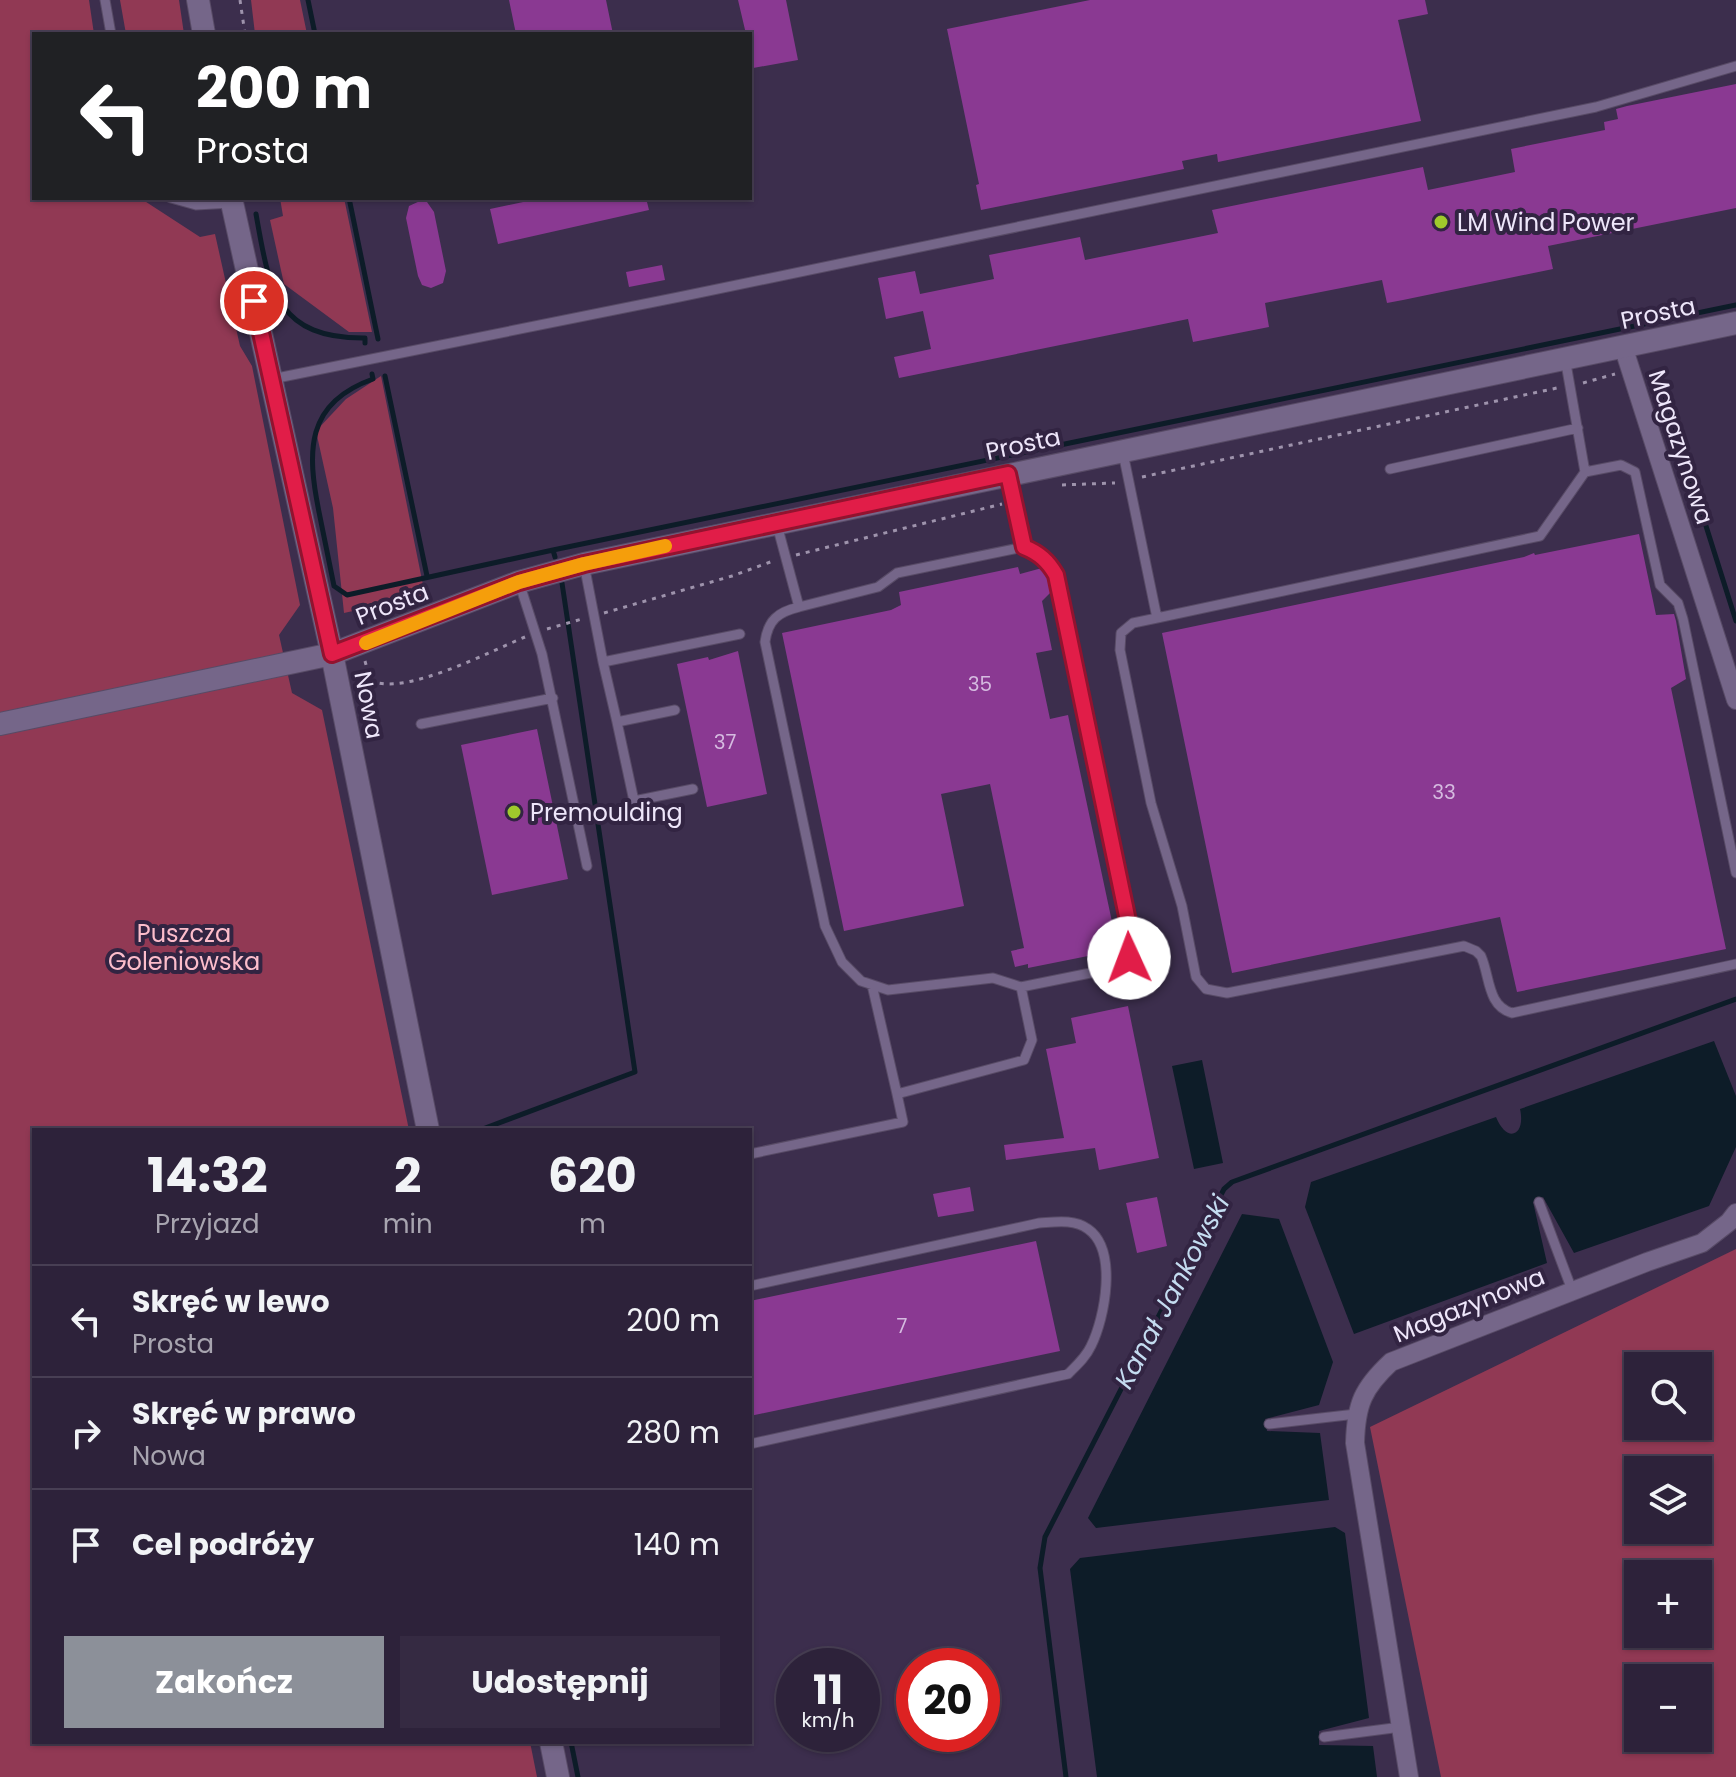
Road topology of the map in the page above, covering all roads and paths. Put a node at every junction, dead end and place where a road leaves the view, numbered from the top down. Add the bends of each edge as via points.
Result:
1 (105, 0) edge
2 (198, 0) edge
3 (240, 0) edge
4 (111, 32) edge
5 (204, 32) edge
6 (245, 32) edge
7 (1736, 66) edge
8 (178, 200) edge
9 (232, 201) edge
10 (1736, 323) edge
11 (1623, 346) junction
12 (1565, 358) junction
13 (1631, 369) junction
14 (272, 379) junction
15 (1570, 386) junction
16 (1578, 428) junction
17 (1122, 449) junction
18 (1390, 469) dead end
19 (1585, 472) junction
20 (1008, 474) junction
21 (1128, 480) junction
22 (1060, 485) dead end
23 (1014, 500) junction
24 (777, 522) junction
25 (1024, 547) junction
26 (786, 557) junction
27 (584, 564) junction
28 (519, 582) junction
29 (799, 607) junction
30 (594, 616) junction
31 (1157, 618) junction
32 (536, 633) junction
33 (740, 634) dead end
34 (332, 654) junction
35 (363, 657) dead end
36 (603, 662) junction
37 (553, 698) junction
38 (1736, 700) edge
39 (675, 710) dead end
40 (617, 722) junction
41 (0, 724) edge
42 (421, 724) dead end
43 (693, 789) dead end
44 (587, 866) dead end
45 (1736, 873) edge
46 (1736, 964) edge
47 (872, 985) junction
48 (1021, 987) junction
49 (897, 1094) junction
50 (428, 1128) edge
51 (752, 1154) edge
52 (1539, 1202) dead end
53 (1736, 1213) edge
54 (752, 1286) edge
55 (1572, 1290) junction
56 (1356, 1414) junction
57 (1269, 1424) dead end
58 (752, 1444) edge
59 (1401, 1727) junction
60 (1324, 1737) dead end
61 (551, 1744) edge
62 (558, 1777) edge
63 (1409, 1777) edge

1 - 4 lane
2 - 5 street
3 - 6 path
7 - 14 lane via 1596,107
8 - 9 lane via 196,205
9 - 14 street, Nowa
10 - 11 street, Prosta
11 - 12 street, Prosta
11 - 13 street, Magazynowa
12 - 15 lane
12 - 17 street, Prosta
13 - 15 path
13 - 38 street, Magazynowa
14 - 34 street, Nowa
15 - 16 lane
15 - 21 path
16 - 18 lane
16 - 19 lane
17 - 20 street, Prosta
17 - 21 lane
19 - 31 lane via 1540,536
19 - 45 lane via 1621,465 1635,472 1660,585 1678,603 1683,619
20 - 23 lane
20 - 24 street, Prosta
21 - 22 path
21 - 31 lane
23 - 25 lane
23 - 26 path
24 - 26 lane
24 - 27 street, Prosta
25 - 29 lane via 897,573 878,587
25 - 48 lane via 1048,561 1056,575 1133,945 1120,967
26 - 29 lane
26 - 30 path
27 - 28 street, Prosta
27 - 30 lane
28 - 32 lane
28 - 34 street, Prosta
29 - 47 lane via 774,617 765,642 825,926 842,962
30 - 32 path
30 - 36 lane
31 - 46 lane via 1133,623 1121,633 1120,650 1151,803 1182,906 1196,977 1206,989 1227,993 1464,946 1481,956 1493,998 1512,1013
32 - 35 path via 415,681 392,685 370,680
32 - 37 lane
33 - 36 lane
34 - 41 street, Prosta
34 - 50 street, Nowa
36 - 40 lane
37 - 42 lane
37 - 44 lane
39 - 40 lane
40 - 43 lane via 634,801
47 - 48 lane via 888,990 993,978
47 - 49 lane
48 - 49 lane via 1032,1040 1024,1060
49 - 51 lane via 903,1122
52 - 55 lane
53 - 55 street, Magazynowa via 1702,1243
54 - 58 lane via 1062,1221 1091,1231 1101,1245 1106,1270 1098,1330 1091,1348 1068,1374
55 - 56 street, Magazynowa via 1391,1362 1369,1382
56 - 57 lane
56 - 59 street, Magazynowa via 1355,1443
59 - 60 lane
59 - 63 street, Magazynowa
61 - 62 street

